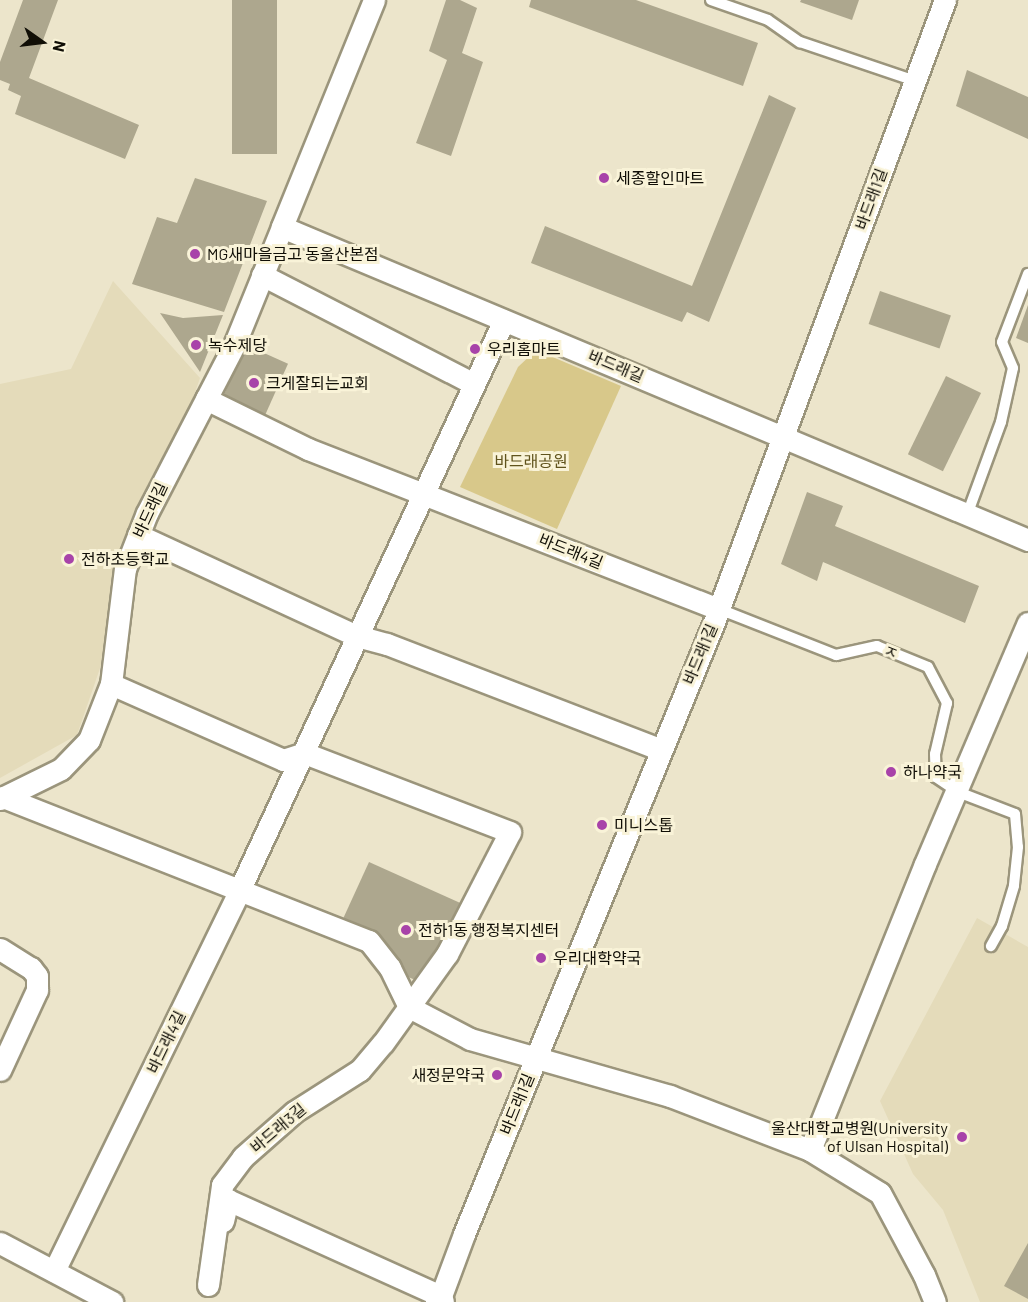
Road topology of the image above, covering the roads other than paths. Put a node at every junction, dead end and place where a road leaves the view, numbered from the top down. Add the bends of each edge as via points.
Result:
1 (374, 0) edge
2 (711, 0) edge
3 (945, 0) edge
4 (915, 81) junction
5 (282, 227) junction
6 (1028, 274) edge
7 (262, 275) junction
8 (504, 320) junction
9 (474, 384) junction
10 (206, 399) junction
11 (783, 437) junction
12 (423, 495) junction
13 (967, 515) junction
14 (138, 535) junction
15 (1028, 540) edge
16 (719, 609) junction
17 (1028, 623) edge
18 (357, 636) junction
19 (111, 684) junction
20 (660, 750) junction
21 (304, 753) junction
22 (958, 792) junction
23 (2, 798) edge
24 (239, 891) junction
25 (991, 946) dead end
26 (0, 950) edge
27 (409, 1007) junction
28 (535, 1058) junction
29 (0, 1070) edge
30 (810, 1150) junction
31 (0, 1243) edge
32 (54, 1272) junction
33 (210, 1293) edge
34 (440, 1300) edge
35 (112, 1302) edge
36 (935, 1302) edge

1 - 5 street, 바드래길
2 - 4 lane via 768,20 800,42
3 - 4 street, 바드래1길
4 - 11 street, 바드래1길
5 - 7 street, 바드래길
5 - 8 street, 바드래길
6 - 13 lane via 1002,342 1013,368 1001,422
7 - 9 street
7 - 10 street, 바드래길 via 235,343
8 - 9 street, 바드래4길
8 - 11 street, 바드래길
9 - 12 street, 바드래4길
10 - 12 street via 308,449
10 - 14 street, 바드래길
11 - 13 street, 바드래길
11 - 16 street, 바드래1길
12 - 16 street, 바드래4길
12 - 18 street, 바드래4길
13 - 15 street, 바드래길
14 - 18 street
14 - 19 street, 바드래길 via 124,569
16 - 20 street, 바드래1길
16 - 22 lane, ㅈ via 836,655 877,646 928,667 947,703 935,754 936,777
17 - 22 street
18 - 20 street via 387,644
18 - 21 street, 바드래4길
19 - 21 street via 283,760
19 - 23 street, 바드래길 via 90,740 61,769
20 - 28 street, 바드래1길
21 - 24 street, 바드래4길
21 - 27 street via 510,832 447,954
22 - 25 lane via 1014,814 1018,847 1014,886 1002,926
22 - 30 street
23 - 24 street
24 - 27 street via 369,941 390,968
24 - 32 street, 바드래4길
26 - 29 street via 31,968 37,976 38,990
27 - 28 street via 470,1040
27 - 33 street, 바드래3길 via 360,1070 294,1112 243,1157 222,1185
28 - 30 street via 670,1096
28 - 34 street, 바드래1길
30 - 36 street via 880,1192
31 - 32 street
32 - 35 street
33 - 34 street, 바드래3길 via 228,1200

